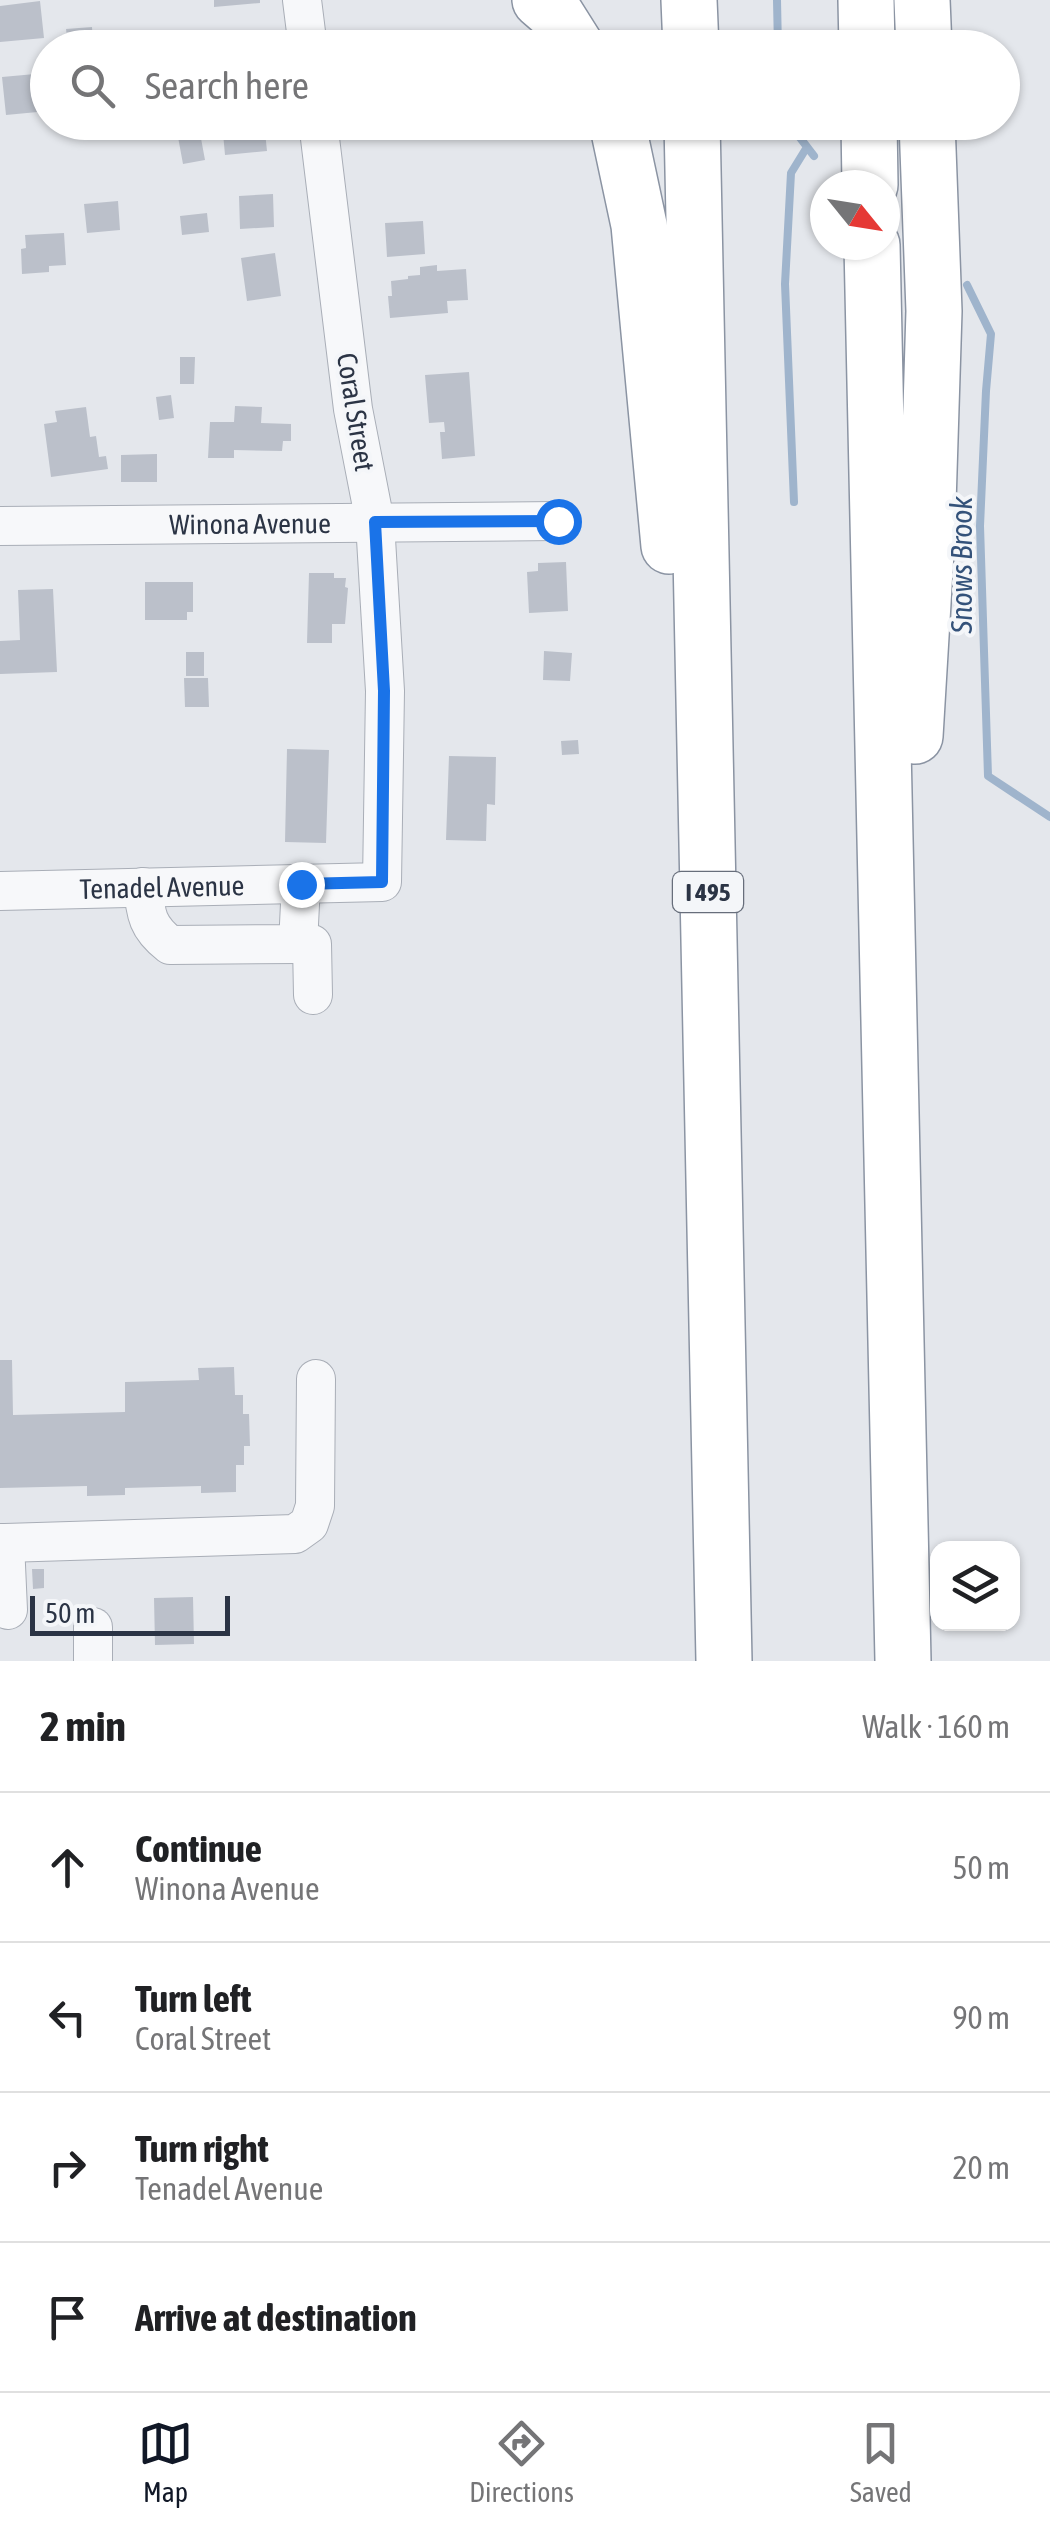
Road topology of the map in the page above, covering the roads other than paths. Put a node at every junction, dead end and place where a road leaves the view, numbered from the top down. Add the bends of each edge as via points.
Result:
1 (302, 0) edge
2 (540, 0) edge
3 (689, 0) edge
4 (866, 0) edge
5 (922, 0) edge
6 (306, 30) edge
7 (566, 30) edge
8 (690, 30) edge
9 (867, 30) edge
10 (923, 30) edge
11 (320, 140) edge
12 (621, 140) edge
13 (692, 140) edge
14 (869, 140) edge
15 (928, 140) edge
16 (870, 170) edge
17 (872, 260) edge
18 (558, 521) dead end
19 (375, 522) junction
20 (0, 526) edge
21 (382, 882) joint
22 (301, 884) junction
23 (143, 888) junction
24 (0, 891) edge
25 (298, 944) junction
26 (710, 949) junction
27 (313, 995) dead end
28 (890, 1108) junction
29 (316, 1379) dead end
30 (2, 1543) edge
31 (11, 1610) edge
32 (724, 1661) edge
33 (902, 1661) edge

1 - 6 street
2 - 7 highway
3 - 8 highway
4 - 9 highway
5 - 10 highway
11 - 19 street, Coral Street via 353,409
12 - 26 highway via 639,225
13 - 26 highway, I 495
14 - 16 highway
15 - 28 highway via 934,312 927,536
17 - 28 highway
18 - 19 street, Winona Avenue
19 - 20 street, Winona Avenue
19 - 21 street, Coral Street via 384,691
21 - 22 street, Tenadel Avenue
22 - 23 street, Tenadel Avenue
22 - 25 street
23 - 24 street, Tenadel Avenue
23 - 25 street via 146,916 170,945
25 - 27 street via 312,944
26 - 32 highway, I 495
28 - 33 highway
29 - 30 street via 315,1506 309,1524 295,1534
30 - 31 street

